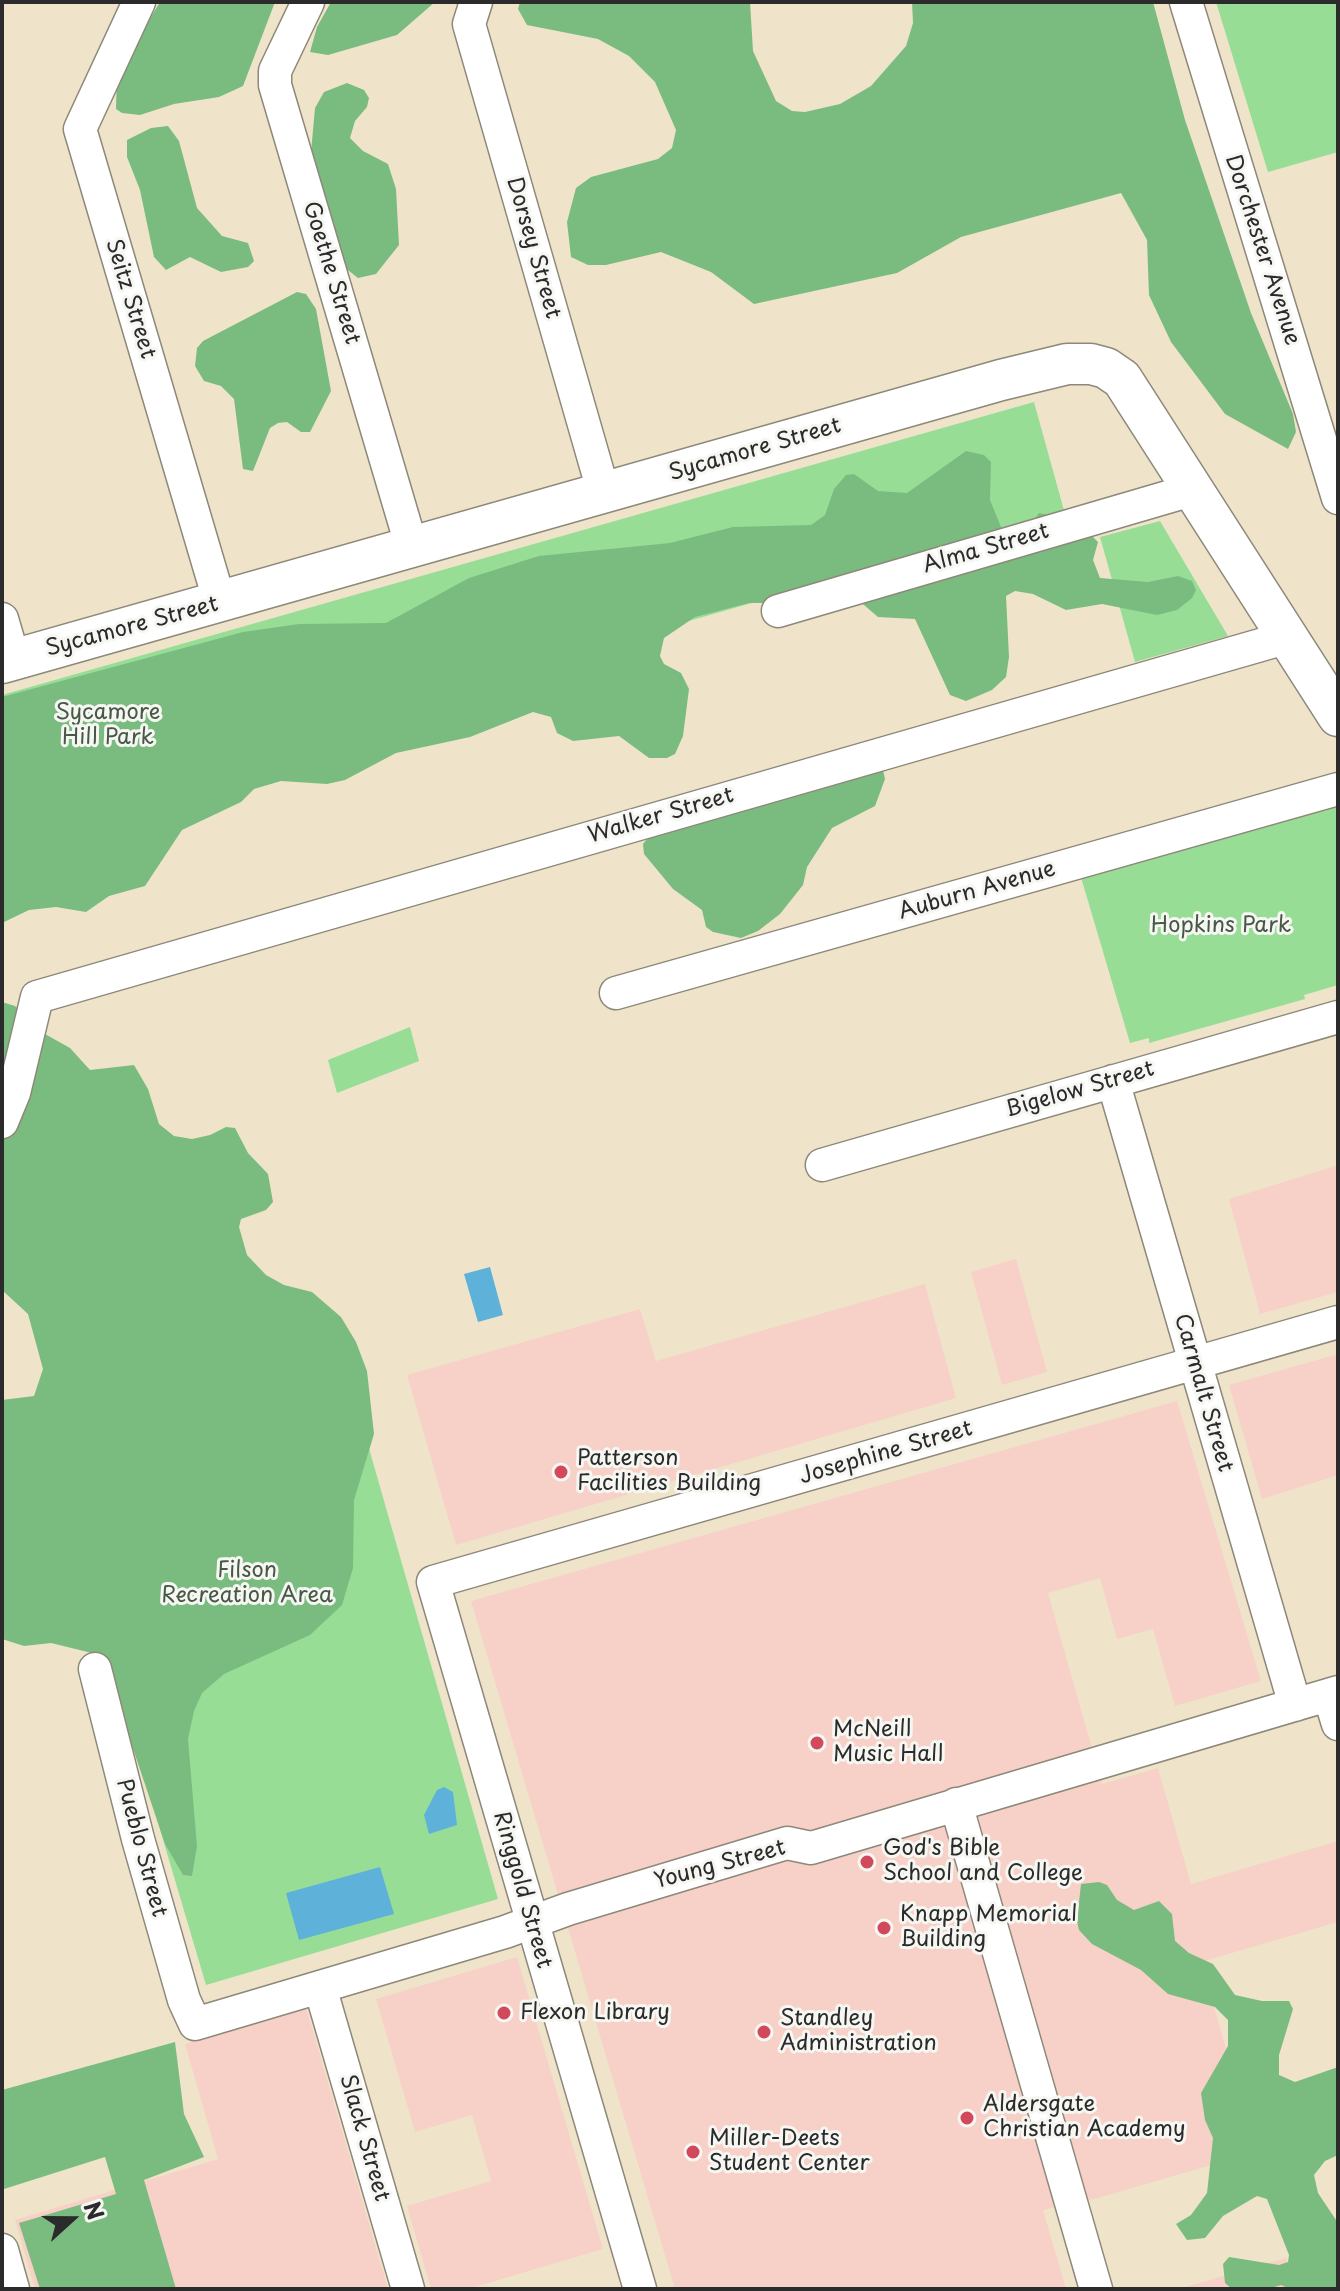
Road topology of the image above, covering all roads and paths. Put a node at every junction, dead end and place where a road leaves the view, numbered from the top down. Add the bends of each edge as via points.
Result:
1 (139, 2) edge
2 (308, 2) edge
3 (476, 2) edge
4 (1181, 12) edge
5 (1195, 489) junction
6 (604, 494) junction
7 (1338, 498) edge
8 (412, 548) junction
9 (220, 603) junction
10 (778, 611) dead end
11 (2, 619) edge
12 (1285, 638) junction
13 (8, 661) edge
14 (1338, 716) edge
15 (1338, 789) edge
16 (616, 993) dead end
17 (1338, 1017) edge
18 (1113, 1081) junction
19 (2, 1122) edge
20 (822, 1165) dead end
21 (1338, 1322) edge
22 (1193, 1365) junction
23 (433, 1582) joint
24 (95, 1669) dead end
25 (1335, 1704) edge
26 (1295, 1705) junction
27 (956, 1804) junction
28 (532, 1924) junction
29 (320, 1987) junction
30 (195, 2024) joint
31 (2, 2250) edge
32 (13, 2289) edge
33 (408, 2289) edge
34 (640, 2289) edge
35 (1096, 2289) edge

1 - 9 street, Seitz Street via 80,129
2 - 8 street, Goethe Street via 275,71 275,85
3 - 6 street, Dorsey Street via 469,24
4 - 7 street, Dorchester Avenue
5 - 6 main road, Sycamore Street via 1122,379 1106,368 1067,364
5 - 10 street, Alma Street
5 - 12 main road, Sycamore Street
6 - 8 main road, Sycamore Street
8 - 9 main road, Sycamore Street
9 - 13 main road, Sycamore Street
11 - 13 street
12 - 14 main road, Sycamore Street
12 - 19 street, Walker Street via 37,997
15 - 16 street, Auburn Avenue
17 - 18 street, Bigelow Street
18 - 20 street, Bigelow Street
18 - 22 street, Carmalt Street
21 - 22 street, Josephine Street
22 - 23 street, Josephine Street
22 - 26 street, Carmalt Street
23 - 28 street, Ringgold Street
24 - 30 street, Pueblo Street via 150,1884
25 - 26 street, Young Street
26 - 27 street, Young Street
27 - 28 street, Young Street via 811,1848 787,1843
27 - 35 street
28 - 29 street, Young Street
28 - 34 street, Ringgold Street
29 - 30 street, Young Street
29 - 33 street, Slack Street
31 - 32 street

